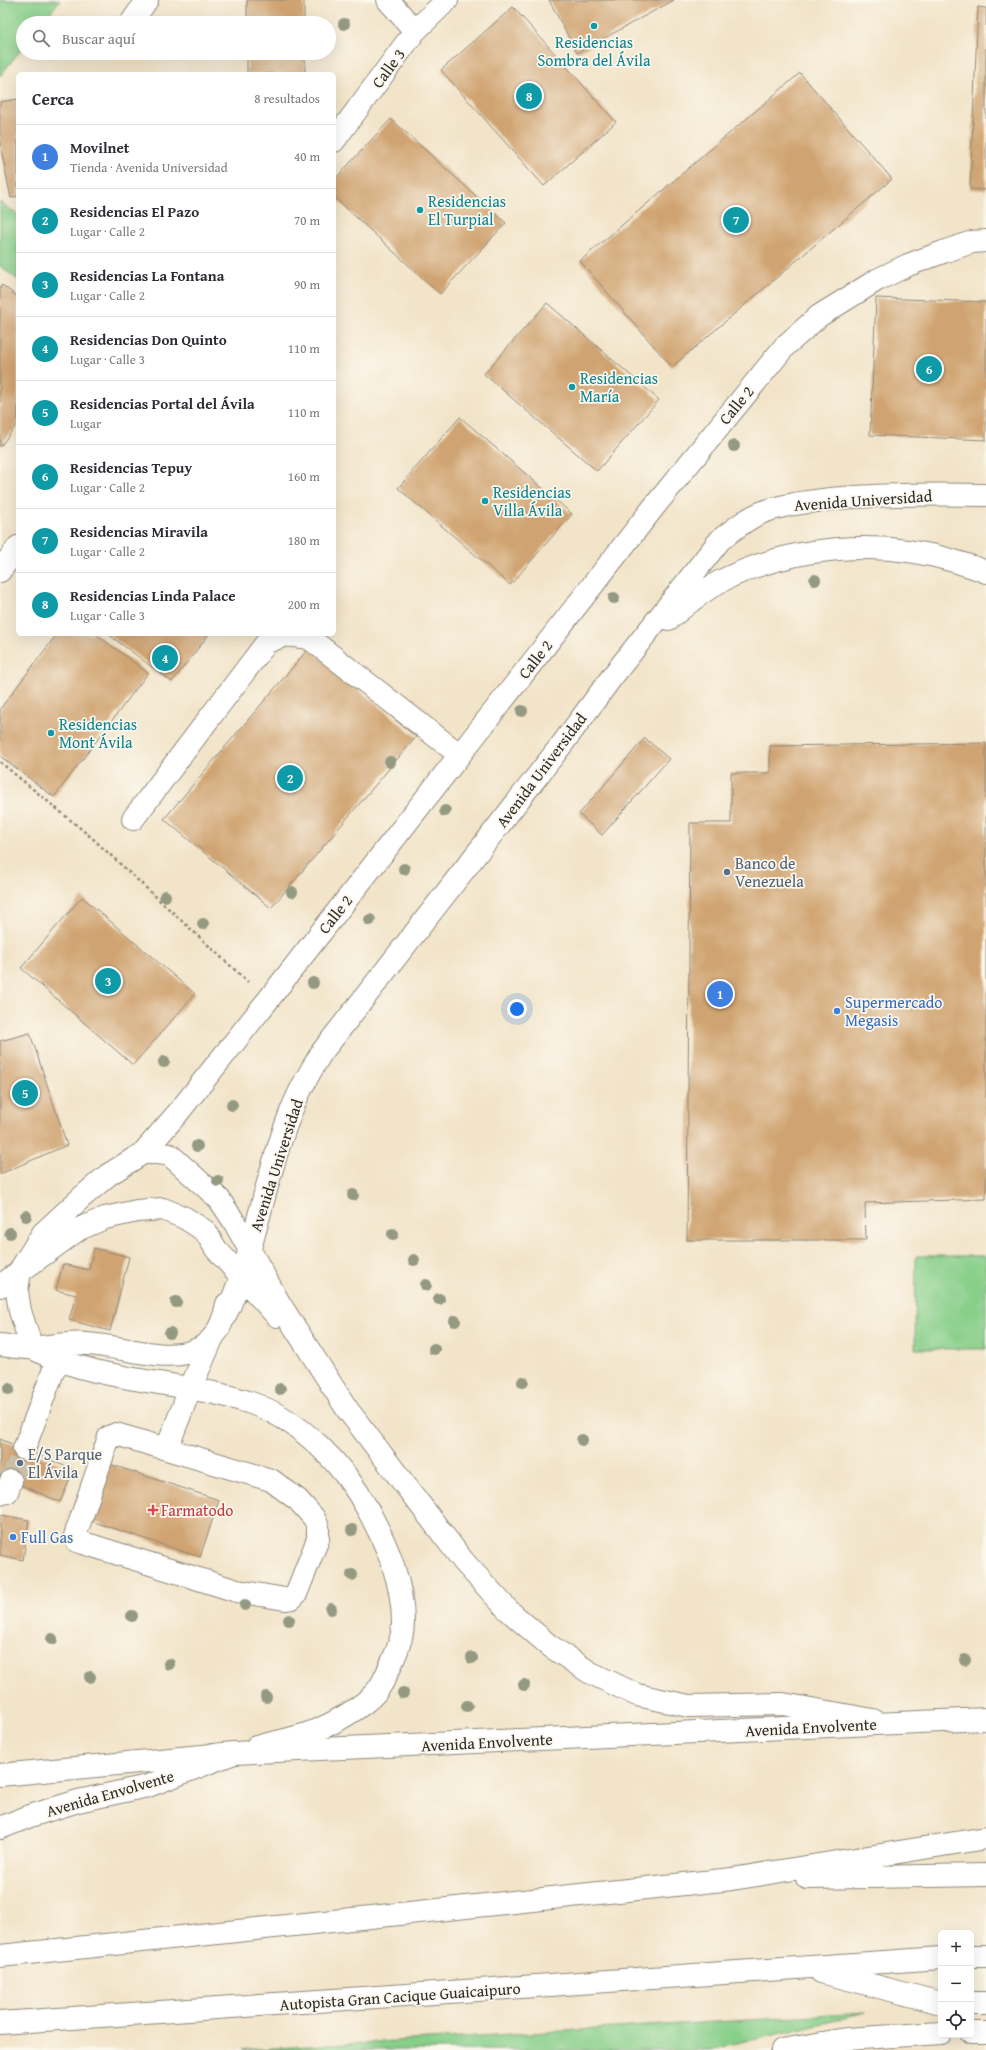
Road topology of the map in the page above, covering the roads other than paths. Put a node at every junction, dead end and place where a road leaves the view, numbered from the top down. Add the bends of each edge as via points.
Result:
1 (147, 0) edge
2 (388, 0) edge
3 (447, 0) edge
4 (136, 16) edge
5 (415, 31) junction
6 (336, 138) edge
7 (986, 241) edge
8 (986, 495) edge
9 (16, 550) edge
10 (0, 571) edge
11 (986, 572) edge
12 (283, 636) edge
13 (294, 636) edge
14 (643, 639) junction
15 (460, 755) junction
16 (133, 818) dead end
17 (143, 1153) junction
18 (216, 1249) junction
19 (249, 1249) junction
20 (20, 1270) junction
21 (242, 1279) junction
22 (0, 1286) edge
23 (224, 1318) junction
24 (213, 1337) junction
25 (0, 1345) edge
26 (307, 1347) junction
27 (32, 1348) junction
28 (59, 1352) junction
29 (200, 1390) junction
30 (167, 1448) junction
31 (24, 1449) tunnel mouth
32 (986, 1719) edge
33 (892, 1723) junction
34 (234, 1753) junction
35 (0, 1776) edge
36 (0, 1828) edge
37 (986, 1838) edge
38 (986, 1875) edge
39 (732, 1879) junction
40 (0, 1956) edge
41 (974, 1956) edge
42 (986, 1956) edge
43 (938, 1958) edge
44 (801, 1967) junction
45 (938, 2002) edge
46 (974, 2003) edge
47 (986, 2003) edge
48 (0, 2023) edge
49 (938, 2033) edge
50 (974, 2033) edge
51 (986, 2033) edge
52 (782, 2050) edge

1 - 4 main road
2 - 5 main road
3 - 5 main road, Calle 3
5 - 6 main road, Calle 3
7 - 15 main road, Calle 2 via 972,242 943,252 877,280 819,316 785,346 653,508
8 - 14 main road, Avenida Universidad via 864,496 795,503 762,512 720,540
9 - 10 main road
11 - 14 main road via 944,558 884,550 848,548 780,558 719,582
12 - 16 main road via 267,642
13 - 15 main road via 309,638
14 - 19 main road, Avenida Universidad via 322,1052 305,1080 289,1117
15 - 17 main road, Calle 2 via 268,1000
17 - 19 main road via 170,1155 184,1166 219,1199
17 - 20 main road, Calle 2 via 108,1175 43,1233
18 - 20 main road via 205,1231 185,1218 163,1209 137,1210 105,1218 79,1229
18 - 21 main road
18 - 23 main road via 229,1293
19 - 21 main road, Avenida Universidad
19 - 26 main road
20 - 22 main road
20 - 27 main road via 17,1291 20,1311
21 - 23 main road, Avenida Universidad
21 - 26 main road
23 - 24 main road
24 - 28 main road via 195,1351 173,1356 88,1344
24 - 29 main road
25 - 27 main road
26 - 33 main road via 347,1409 464,1562 508,1610 567,1659 637,1695 689,1706 783,1704
27 - 28 main road
28 - 29 main road via 85,1369
28 - 31 main road
29 - 30 main road
29 - 34 main road via 252,1403 276,1414 302,1431 329,1456 361,1496 375,1522 389,1552 403,1606 399,1646 376,1692 363,1704 312,1732
30 - 30 main road via 116,1434 109,1436 75,1536 77,1541 237,1591 292,1598 296,1594 318,1539 318,1527 310,1512 271,1480
32 - 33 main road, Avenida Envolvente
33 - 34 main road, Avenida Envolvente
34 - 35 main road
34 - 36 main road, Avenida Envolvente via 148,1786 78,1801
37 - 39 main road
38 - 39 main road
39 - 40 main road
41 - 42 main road
43 - 44 main road, Autopista Gran Cacique Guaicaipuro
44 - 45 main road
44 - 48 main road, Autopista Gran Cacique Guaicaipuro
46 - 47 main road
49 - 52 main road via 846,2039
50 - 51 main road

